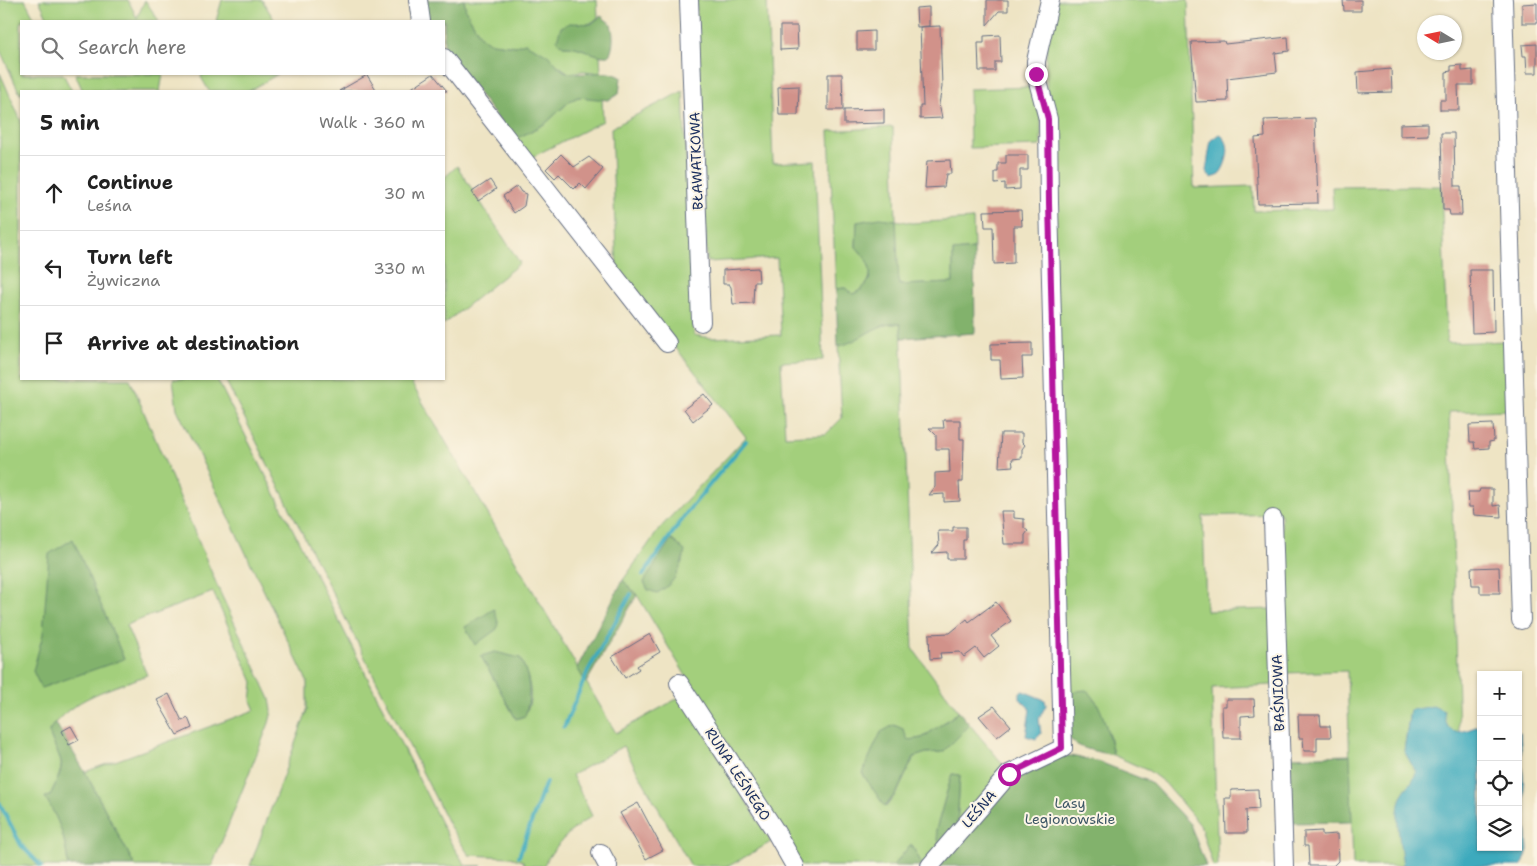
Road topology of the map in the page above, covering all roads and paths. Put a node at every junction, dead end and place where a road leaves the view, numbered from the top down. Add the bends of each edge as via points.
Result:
1 (418, 0) edge
2 (689, 0) edge
3 (1050, 0) edge
4 (1503, 0) edge
5 (421, 20) edge
6 (445, 59) edge
7 (702, 322) dead end
8 (667, 343) dead end
9 (1273, 519) dead end
10 (1521, 620) dead end
11 (680, 682) dead end
12 (795, 866) edge
13 (930, 866) edge
14 (1284, 866) edge

1 - 5 street
2 - 7 street, BŁAWATKOWA
3 - 13 street, LEŚNA via 1036,61 1049,132 1062,748 1009,774
4 - 10 street
6 - 8 street
9 - 14 street, BAŚNIOWA
11 - 12 street, RUNA LEŚNEGO

